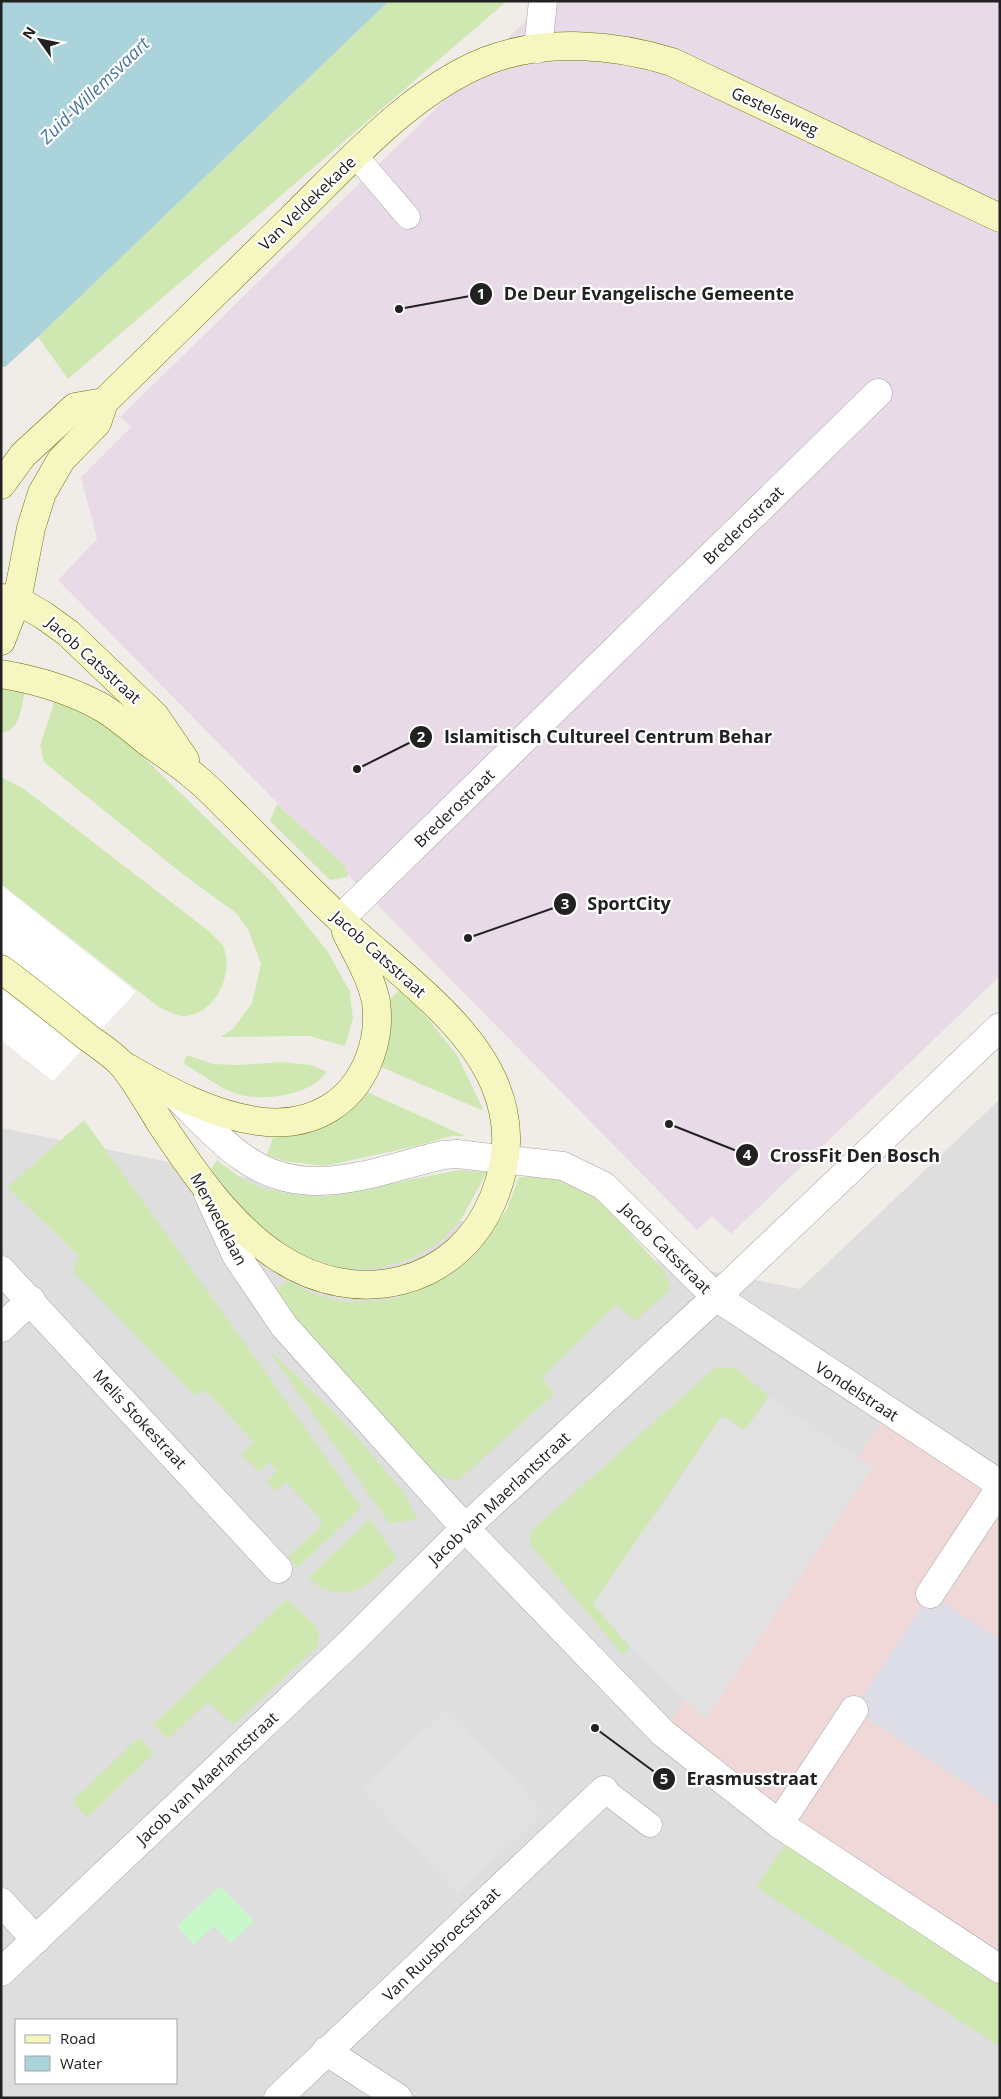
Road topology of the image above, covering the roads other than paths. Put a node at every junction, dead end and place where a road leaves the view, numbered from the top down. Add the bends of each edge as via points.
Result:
1 (543, 1) edge
2 (538, 49) junction
3 (355, 155) junction
4 (408, 217) dead end
5 (1000, 218) edge
6 (878, 393) dead end
7 (104, 402) junction
8 (1, 485) edge
9 (9, 599) edge
10 (1, 641) edge
11 (1, 674) edge
12 (197, 778) junction
13 (340, 920) junction
14 (1, 969) edge
15 (1000, 1027) edge
16 (123, 1065) junction
17 (175, 1095) junction
18 (506, 1159) junction
19 (202, 1182) junction
20 (1, 1270) edge
21 (716, 1298) junction
22 (31, 1300) junction
23 (1, 1328) edge
24 (1000, 1486) edge
25 (465, 1528) junction
26 (278, 1569) dead end
27 (930, 1594) dead end
28 (854, 1710) dead end
29 (604, 1790) joint
30 (779, 1824) junction
31 (650, 1825) dead end
32 (1, 1902) edge
33 (36, 1940) junction
34 (1000, 1969) edge
35 (1, 1972) edge
36 (326, 2051) junction
37 (278, 2098) edge
38 (398, 2098) edge

1 - 2 street
2 - 3 main road, Van Veldekekade via 487,60 453,77 421,97
2 - 5 main road, Gestelseweg via 572,46 612,48 672,62
3 - 4 lane
3 - 7 main road, Van Veldekekade
6 - 13 street, Brederostraat
7 - 8 main road via 75,407 23,454
7 - 9 main road, Van Veldekekade via 97,423 61,460 42,493
9 - 10 main road, Van Veldekekade
9 - 12 main road, Jacob Catsstraat via 43,615 68,633 155,716
11 - 12 main road, Jacob Catsstraat via 44,683 104,709
12 - 13 main road, Jacob Catsstraat
13 - 17 main road via 371,985 376,1003 377,1021 369,1059 350,1092 335,1106 319,1114 282,1122 226,1114
13 - 18 main road, Jacob Catsstraat via 450,1019 478,1053 495,1085 506,1120
14 - 16 main road, Merwedelaan
15 - 21 street, Jacob van Maerlantstraat
16 - 17 main road
16 - 19 main road, Merwedelaan
17 - 18 street, Jacob Catsstraat via 246,1160 294,1180 326,1182 443,1155
18 - 19 main road, Jacob Catsstraat via 489,1210 466,1241 434,1268 392,1283 371,1285 332,1282 278,1257 242,1227
18 - 21 street, Jacob Catsstraat via 563,1166 604,1186
19 - 25 street, Merwedelaan via 236,1255 284,1326
20 - 22 street, Melis Stokestraat
21 - 24 street, Vondelstraat
21 - 25 street, Jacob van Maerlantstraat
22 - 23 street
22 - 26 street, Melis Stokestraat
24 - 27 street
25 - 30 street, Merwedelaan via 663,1733
25 - 33 street, Jacob van Maerlantstraat via 352,1641
28 - 30 street
29 - 31 lane
29 - 36 street, Van Ruusbroecstraat
30 - 34 street, Merwedelaan
32 - 33 street
33 - 35 street, Jacob van Maerlantstraat
36 - 37 street, Van Ruusbroecstraat
36 - 38 street

